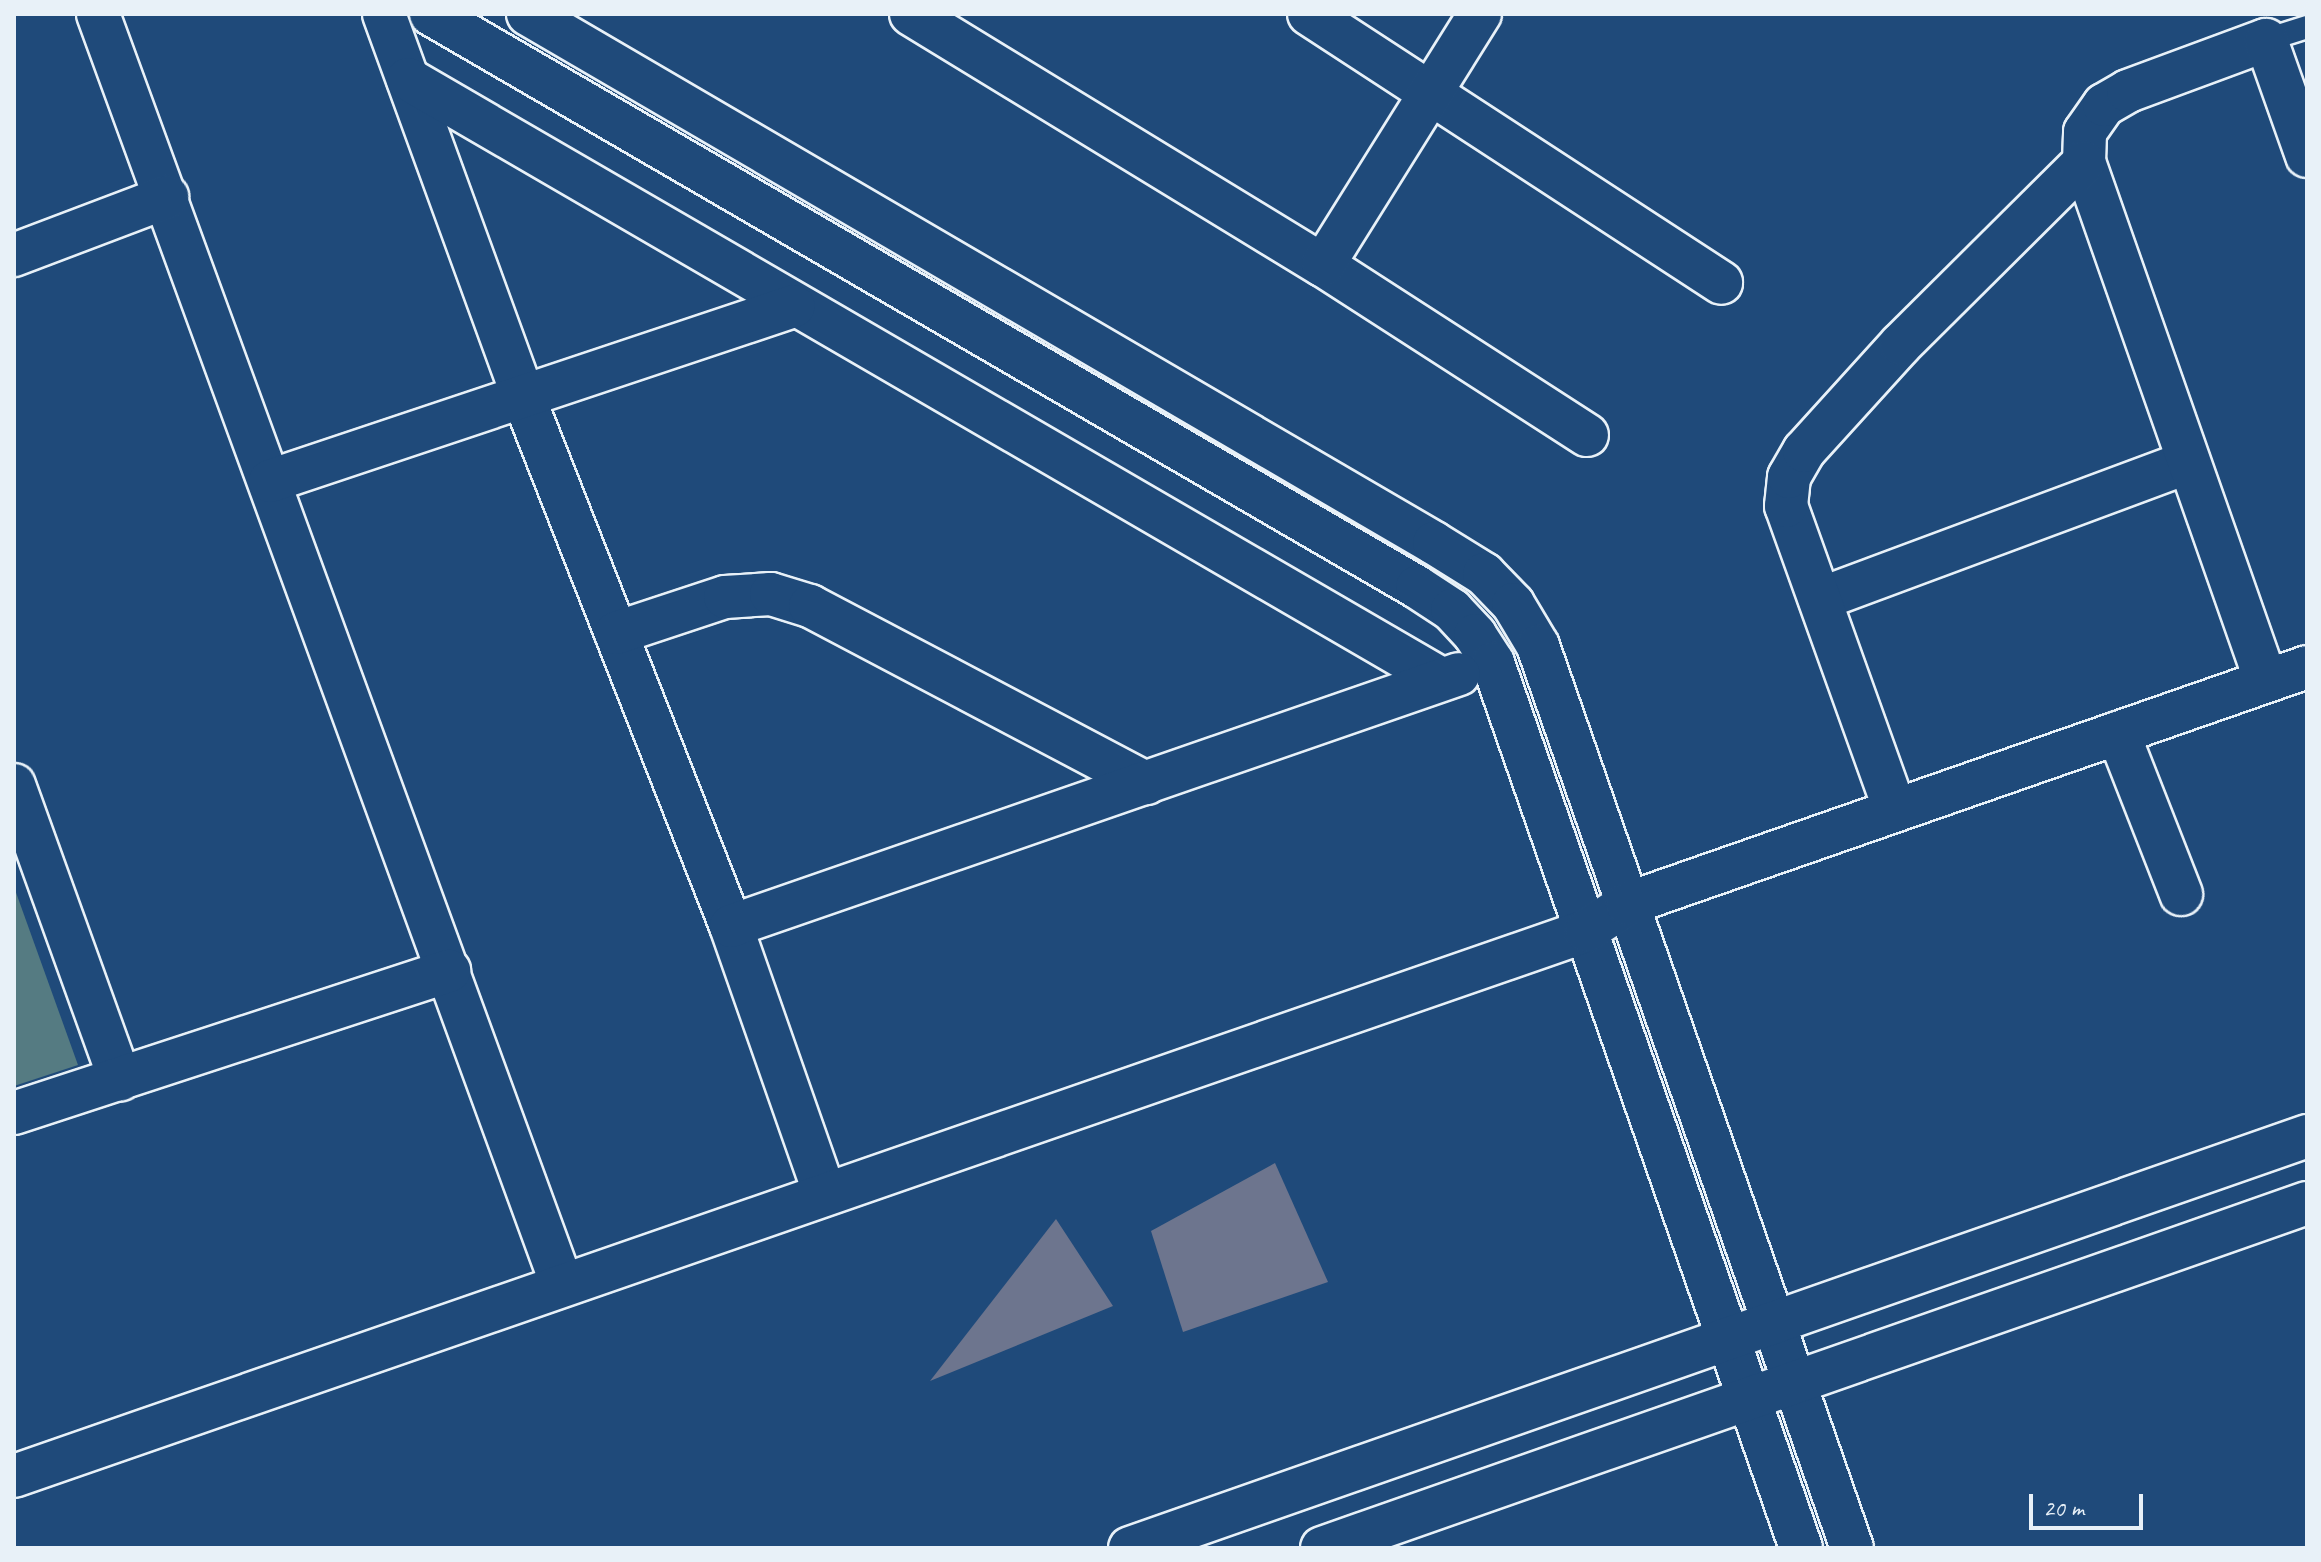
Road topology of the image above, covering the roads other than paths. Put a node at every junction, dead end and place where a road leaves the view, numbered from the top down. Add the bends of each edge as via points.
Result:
1 (98, 14) edge
2 (384, 14) edge
3 (431, 14) edge
4 (528, 14) edge
5 (911, 14) edge
6 (1309, 14) edge
7 (1480, 14) edge
8 (2307, 27) edge
9 (2266, 40) junction
10 (408, 79) junction
11 (1430, 90) junction
12 (2307, 156) edge
13 (2084, 162) junction
14 (167, 197) junction
15 (14, 255) edge
16 (1323, 265) junction
17 (1721, 283) dead end
18 (794, 306) junction
19 (523, 396) junction
20 (1587, 435) dead end
21 (2186, 463) junction
22 (270, 481) junction
23 (1820, 599) junction
24 (616, 633) junction
25 (1493, 663) junction
26 (2307, 667) edge
27 (1441, 679) junction
28 (2266, 681) junction
29 (2118, 733) junction
30 (1146, 783) junction
31 (14, 785) edge
32 (1895, 810) junction
33 (2181, 894) dead end
34 (1627, 904) junction
35 (731, 926) junction
36 (1586, 931) junction
37 (449, 971) junction
38 (120, 1079) junction
39 (14, 1113) edge
40 (2307, 1136) edge
41 (825, 1194) junction
42 (2307, 1203) edge
43 (562, 1285) junction
44 (1771, 1323) junction
45 (1728, 1338) junction
46 (1793, 1383) junction
47 (1748, 1399) junction
48 (14, 1476) edge
49 (1130, 1548) edge
50 (1322, 1548) edge
51 (1801, 1548) edge
52 (1852, 1548) edge

1 - 14 street
2 - 10 street
3 - 25 street via 1417,587 1452,610
4 - 34 street via 1484,574 1513,604 1538,646
5 - 16 street
6 - 11 street
7 - 11 street
8 - 9 lane
9 - 12 street
9 - 13 street via 2128,91 2104,105 2085,132
10 - 18 street
10 - 19 street
11 - 16 street
11 - 17 street
13 - 21 street
13 - 23 street via 1901,344 1804,451 1789,477 1786,506
14 - 15 street
14 - 22 street
16 - 20 street
18 - 19 street
18 - 27 street
19 - 22 street
19 - 24 street
21 - 23 street
21 - 28 street
22 - 37 street
23 - 32 street
24 - 30 street via 725,597 771,594 810,606
24 - 35 street
25 - 27 street
25 - 36 street
26 - 28 street
27 - 30 street
28 - 29 street
29 - 32 street
29 - 33 street
30 - 35 street
31 - 38 street
32 - 34 street
34 - 36 street
34 - 44 street
35 - 41 street
36 - 41 street
36 - 45 street
37 - 38 street
37 - 43 street
38 - 39 street
40 - 44 street
41 - 43 street
42 - 46 street
43 - 48 street
44 - 45 street
44 - 46 street
45 - 47 street
45 - 49 street
46 - 47 street
46 - 52 street
47 - 50 street
47 - 51 street

